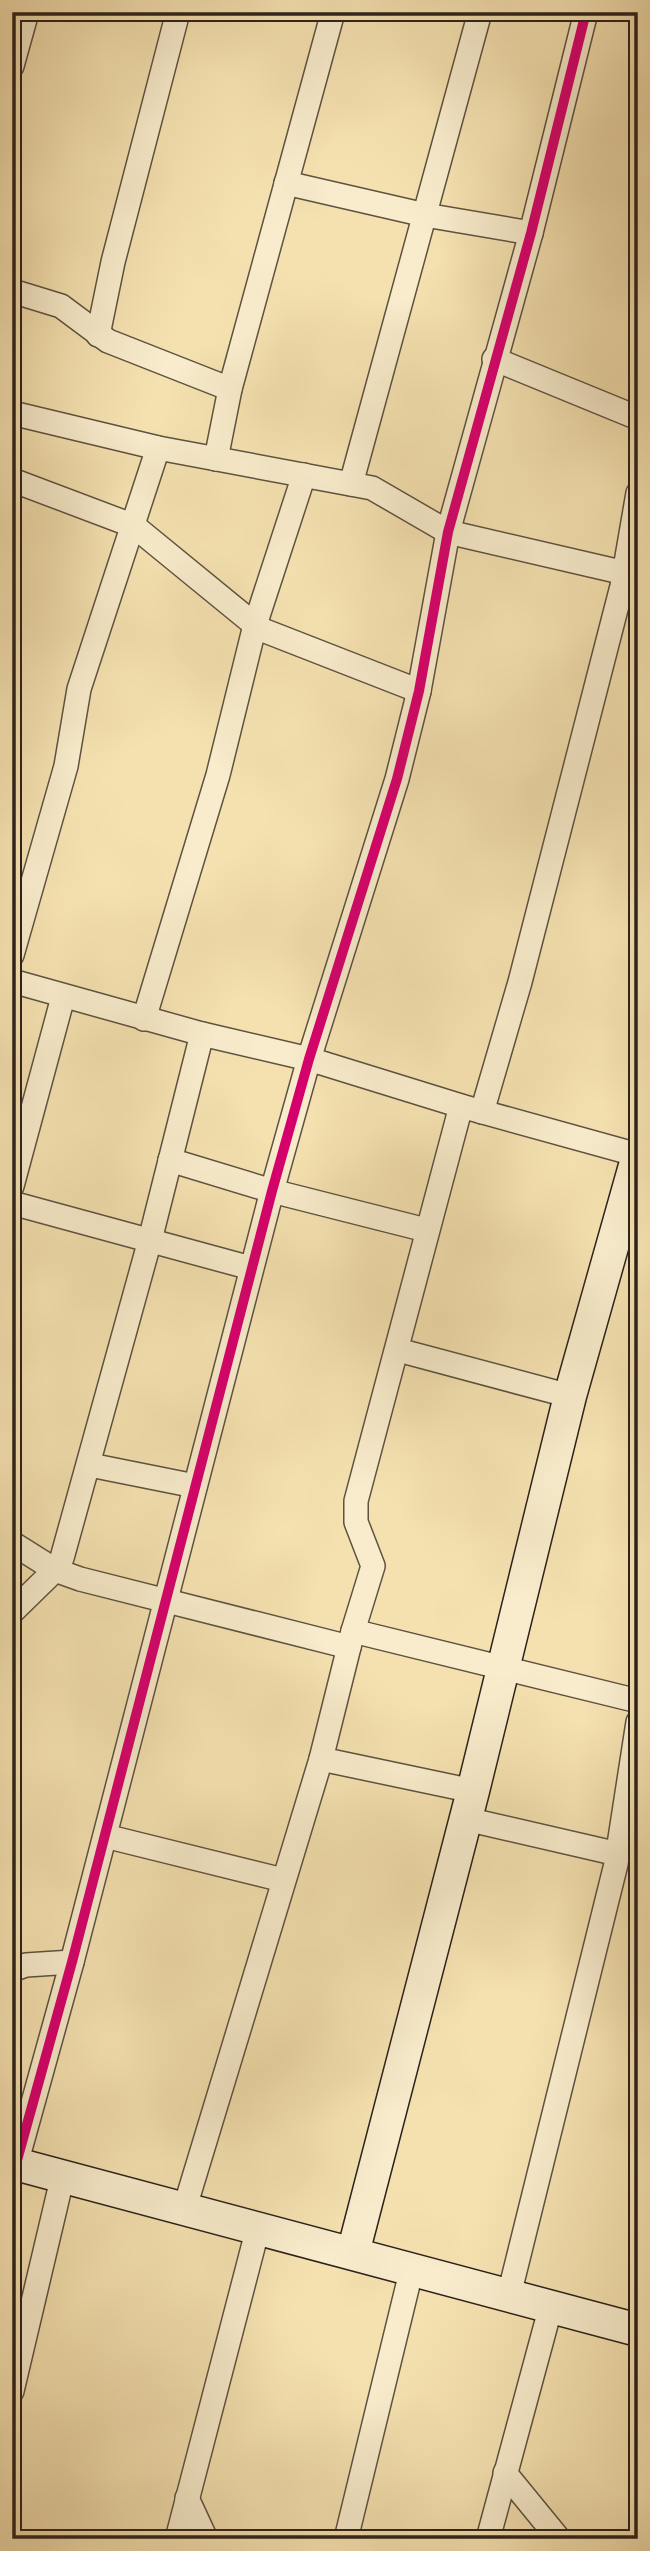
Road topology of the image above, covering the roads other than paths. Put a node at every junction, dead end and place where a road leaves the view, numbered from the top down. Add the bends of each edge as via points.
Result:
1 (27, 12) edge
2 (178, 12) edge
3 (332, 12) edge
4 (480, 12) edge
5 (586, 12) edge
6 (12, 66) edge
7 (286, 183) junction
8 (425, 215) junction
9 (531, 233) junction
10 (12, 291) edge
11 (98, 335) junction
12 (494, 359) junction
13 (230, 389) junction
14 (12, 414) edge
15 (638, 418) edge
16 (158, 448) junction
17 (216, 459) junction
18 (304, 475) junction
19 (12, 481) edge
20 (351, 484) junction
21 (638, 493) edge
22 (134, 526) junction
23 (448, 532) junction
24 (631, 574) edge
25 (255, 625) junction
26 (419, 691) junction
27 (12, 954) edge
28 (12, 981) edge
29 (63, 997) junction
30 (144, 1019) junction
31 (202, 1034) junction
32 (309, 1059) junction
33 (472, 1109) junction
34 (638, 1155) edge
35 (170, 1160) junction
36 (12, 1186) edge
37 (272, 1191) junction
38 (12, 1203) edge
39 (426, 1230) junction
40 (150, 1240) junction
41 (251, 1268) junction
42 (398, 1350) junction
43 (570, 1396) junction
44 (90, 1465) junction
45 (195, 1486) junction
46 (12, 1543) edge
47 (55, 1570) junction
48 (166, 1599) junction
49 (12, 1612) edge
50 (351, 1639) junction
51 (502, 1667) junction
52 (638, 1701) edge
53 (638, 1721) edge
54 (321, 1759) junction
55 (469, 1805) junction
56 (105, 1836) junction
57 (618, 1854) junction
58 (283, 1880) junction
59 (72, 1962) junction
60 (12, 1970) edge
61 (14, 2163) edge
62 (63, 2175) junction
63 (185, 2207) junction
64 (258, 2228) junction
65 (352, 2253) junction
66 (412, 2268) junction
67 (509, 2295) junction
68 (551, 2306) junction
69 (638, 2330) edge
70 (12, 2391) edge
71 (505, 2473) junction
72 (187, 2498) junction
73 (177, 2539) edge
74 (206, 2539) edge
75 (346, 2539) edge
76 (488, 2539) edge
77 (559, 2539) edge

1 - 6 street
2 - 11 street
3 - 7 street
4 - 8 street
5 - 9 street
7 - 8 street
7 - 13 street
8 - 9 street
8 - 20 street
9 - 12 street
10 - 11 street via 61,306
11 - 13 street
12 - 15 street
12 - 23 street
13 - 17 street
14 - 16 street
16 - 17 street
16 - 22 street
17 - 18 street
18 - 20 street
18 - 25 street
19 - 22 street
20 - 23 street via 384,493
21 - 24 street
22 - 25 street
22 - 27 street via 79,689 63,779
23 - 24 street
23 - 26 street
24 - 33 street via 520,982
25 - 26 street
25 - 30 street via 218,775
26 - 32 street via 397,779
28 - 29 street
29 - 30 street
29 - 36 street
30 - 31 street
31 - 32 street
31 - 35 street
32 - 33 street
32 - 37 street
33 - 34 street
33 - 39 street
34 - 43 street
35 - 37 street
35 - 40 street
37 - 39 street
37 - 41 street
38 - 40 street
39 - 42 street
40 - 41 street
40 - 44 street
41 - 45 street
42 - 43 street
42 - 50 street via 356,1501 356,1522 373,1566
43 - 51 street
44 - 45 street
44 - 47 street
45 - 48 street
46 - 47 street
47 - 48 street
47 - 49 street
48 - 50 street
48 - 56 street
50 - 51 street
50 - 54 street
51 - 52 street
51 - 55 street
53 - 57 street
54 - 55 street
54 - 58 street
55 - 57 street
55 - 65 street
56 - 58 street
56 - 59 street
57 - 67 street
58 - 63 street
59 - 60 street
59 - 61 street
61 - 62 street
62 - 63 street
62 - 70 street
63 - 64 street
64 - 65 street
64 - 72 street
65 - 66 street
66 - 67 street
66 - 75 street
67 - 68 street
68 - 69 street
68 - 71 street
71 - 76 street
71 - 77 street
72 - 73 street
72 - 74 street

